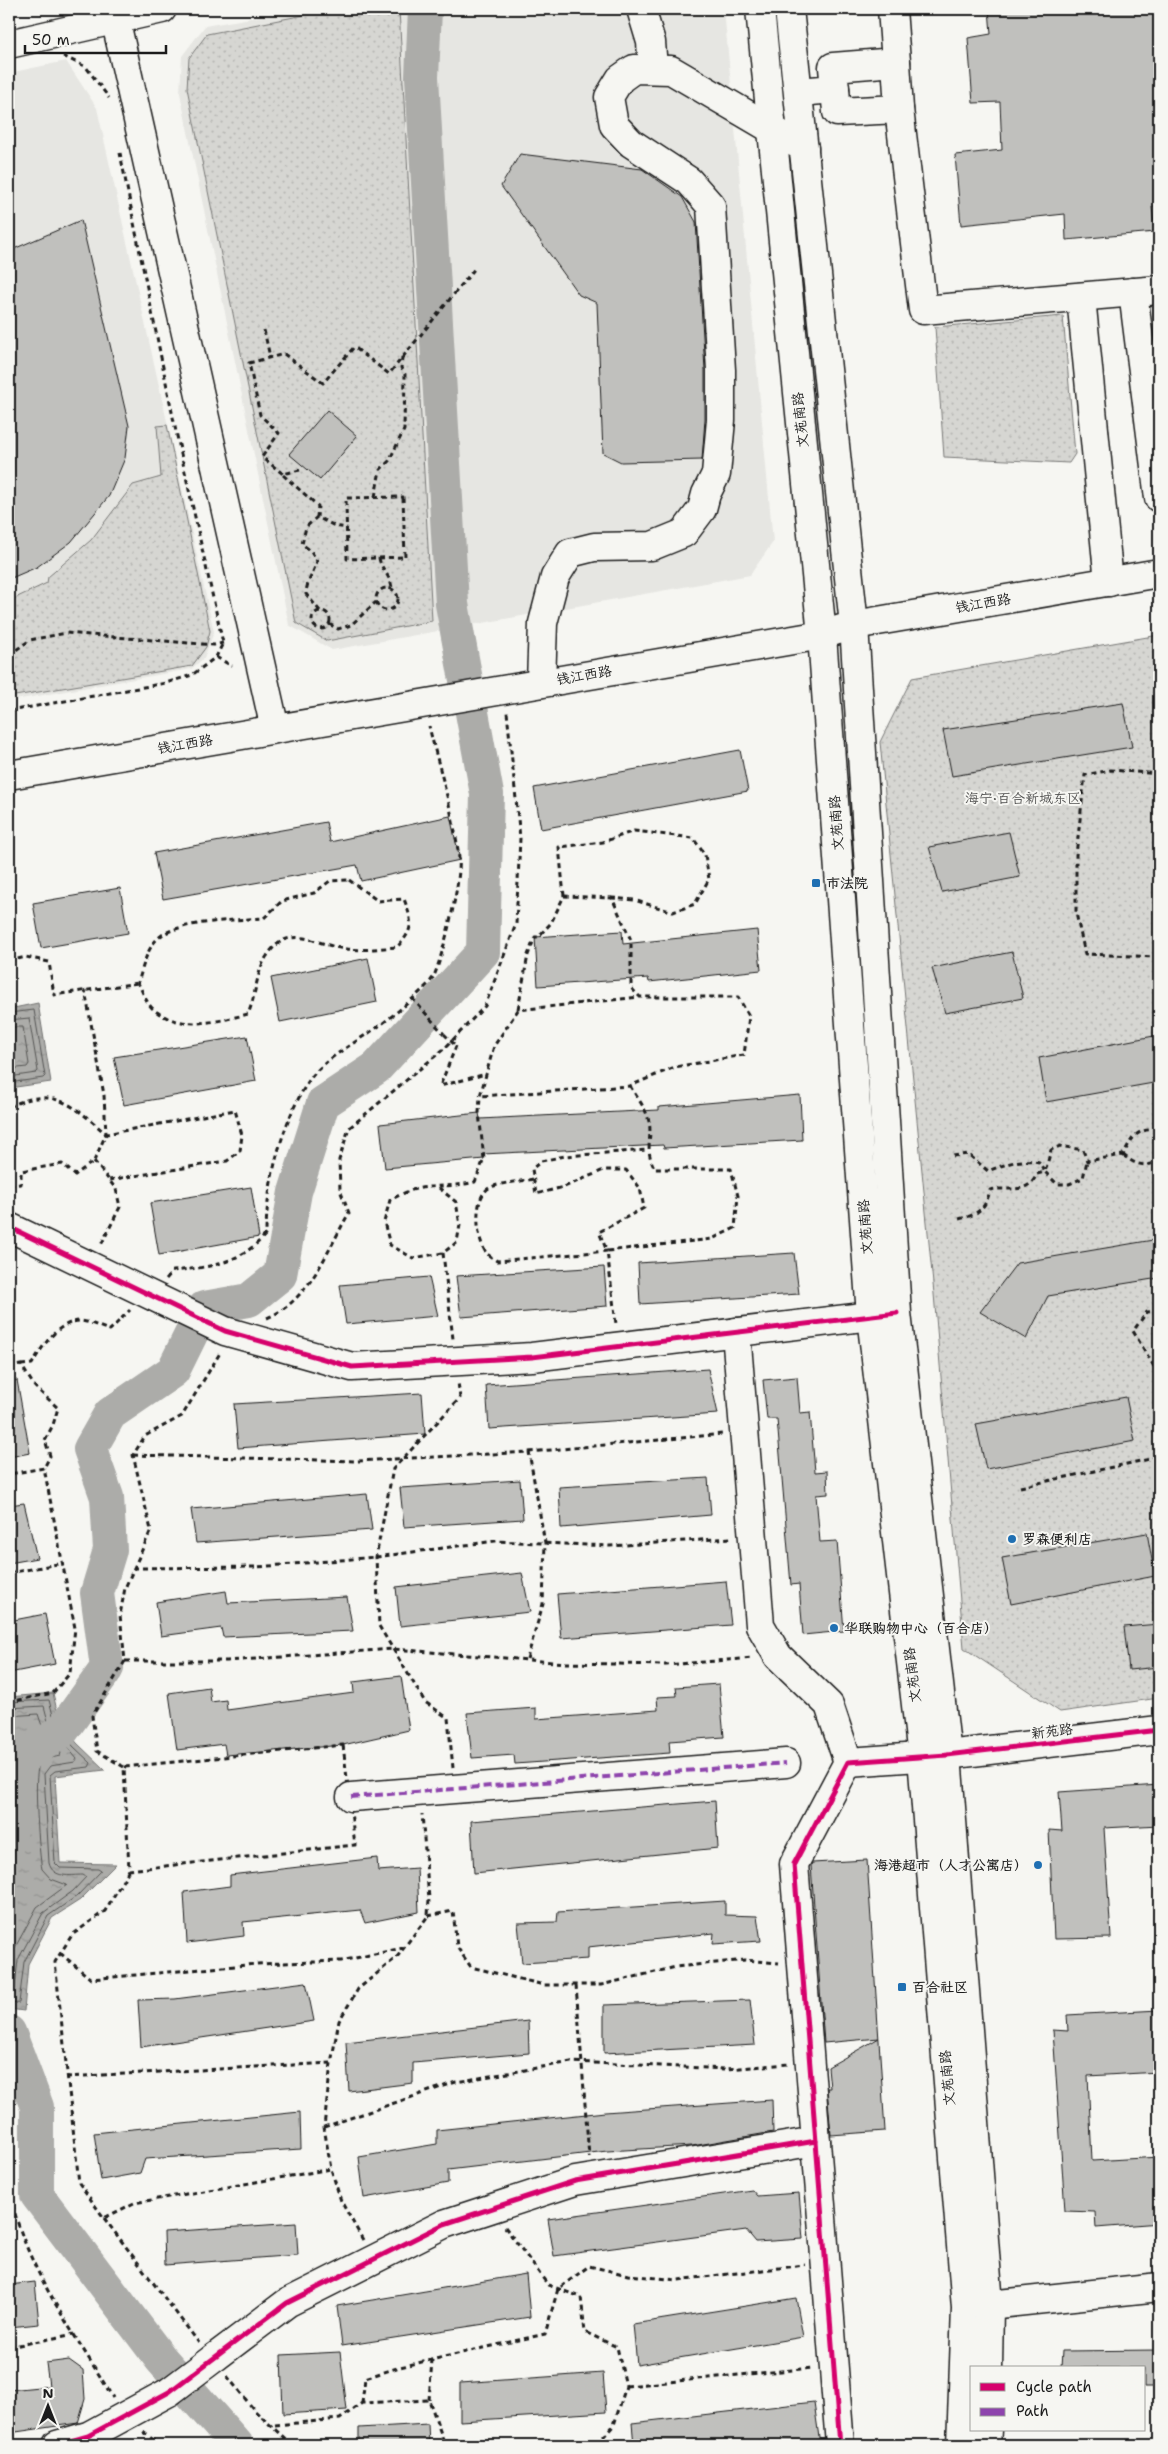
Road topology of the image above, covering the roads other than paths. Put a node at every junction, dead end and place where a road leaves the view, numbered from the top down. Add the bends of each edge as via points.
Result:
1 (162, 9) edge
2 (641, 9) edge
3 (760, 9) edge
4 (789, 9) edge
5 (892, 9) edge
6 (114, 14) edge
7 (9, 44) edge
8 (896, 62) junction
9 (653, 69) junction
10 (835, 89) junction
11 (798, 92) junction
12 (899, 109) junction
13 (772, 130) junction
14 (804, 148) junction
15 (1146, 291) edge
16 (1081, 297) junction
17 (1159, 498) edge
18 (1159, 573) edge
19 (1109, 582) junction
20 (854, 625) junction
21 (822, 635) junction
22 (541, 683) junction
23 (274, 729) junction
24 (9, 774) edge
25 (9, 1227) edge
26 (884, 1315) junction
27 (736, 1332) junction
28 (1159, 1730) edge
29 (935, 1756) junction
30 (848, 1762) junction
31 (786, 1763) dead end
32 (351, 1796) road end
33 (816, 2141) junction
34 (1159, 2287) edge
35 (989, 2305) junction
36 (988, 2366) edge
37 (987, 2432) edge
38 (57, 2445) edge
39 (840, 2445) edge
40 (961, 2445) edge
41 (986, 2445) edge

1 - 6 main road
2 - 9 main road via 651,42
3 - 13 main road, 文苑南路
4 - 11 main road, 文苑南路
5 - 8 main road
6 - 7 main road
6 - 23 main road
8 - 10 main road via 833,67
8 - 12 main road
9 - 13 main road via 671,70
9 - 22 main road via 634,69 620,79 609,97 614,125 625,137 689,181 711,206 721,370 716,474 702,509 684,533 652,546 594,547 570,553 555,577 543,623
10 - 11 main road
10 - 12 main road via 837,112
11 - 14 main road, 文苑南路
12 - 16 main road via 923,310
13 - 14 main road
13 - 21 main road, 文苑南路
14 - 20 main road, 文苑南路
15 - 16 main road
15 - 17 main road
16 - 19 main road
18 - 19 main road, 钱江西路
19 - 20 main road, 钱江西路
20 - 21 main road, 钱江西路
20 - 26 main road, 文苑南路
21 - 22 main road, 钱江西路
21 - 26 main road, 文苑南路
22 - 23 main road, 钱江西路
23 - 24 main road, 钱江西路
25 - 27 main road via 228,1332 352,1367 532,1357
26 - 27 main road
26 - 29 main road, 文苑南路
27 - 30 main road via 760,1625 778,1656 829,1705
28 - 29 main road, 新苑路
29 - 30 main road, 新苑路
29 - 35 main road, 文苑南路
29 - 40 main road, 文苑南路 via 966,2308
30 - 33 main road via 794,1864
31 - 32 main road
33 - 38 main road, bridge via 575,2181 444,2224 287,2303 169,2392 88,2436
33 - 39 main road
34 - 35 main road
35 - 36 main road, 文苑南路
37 - 41 main road

